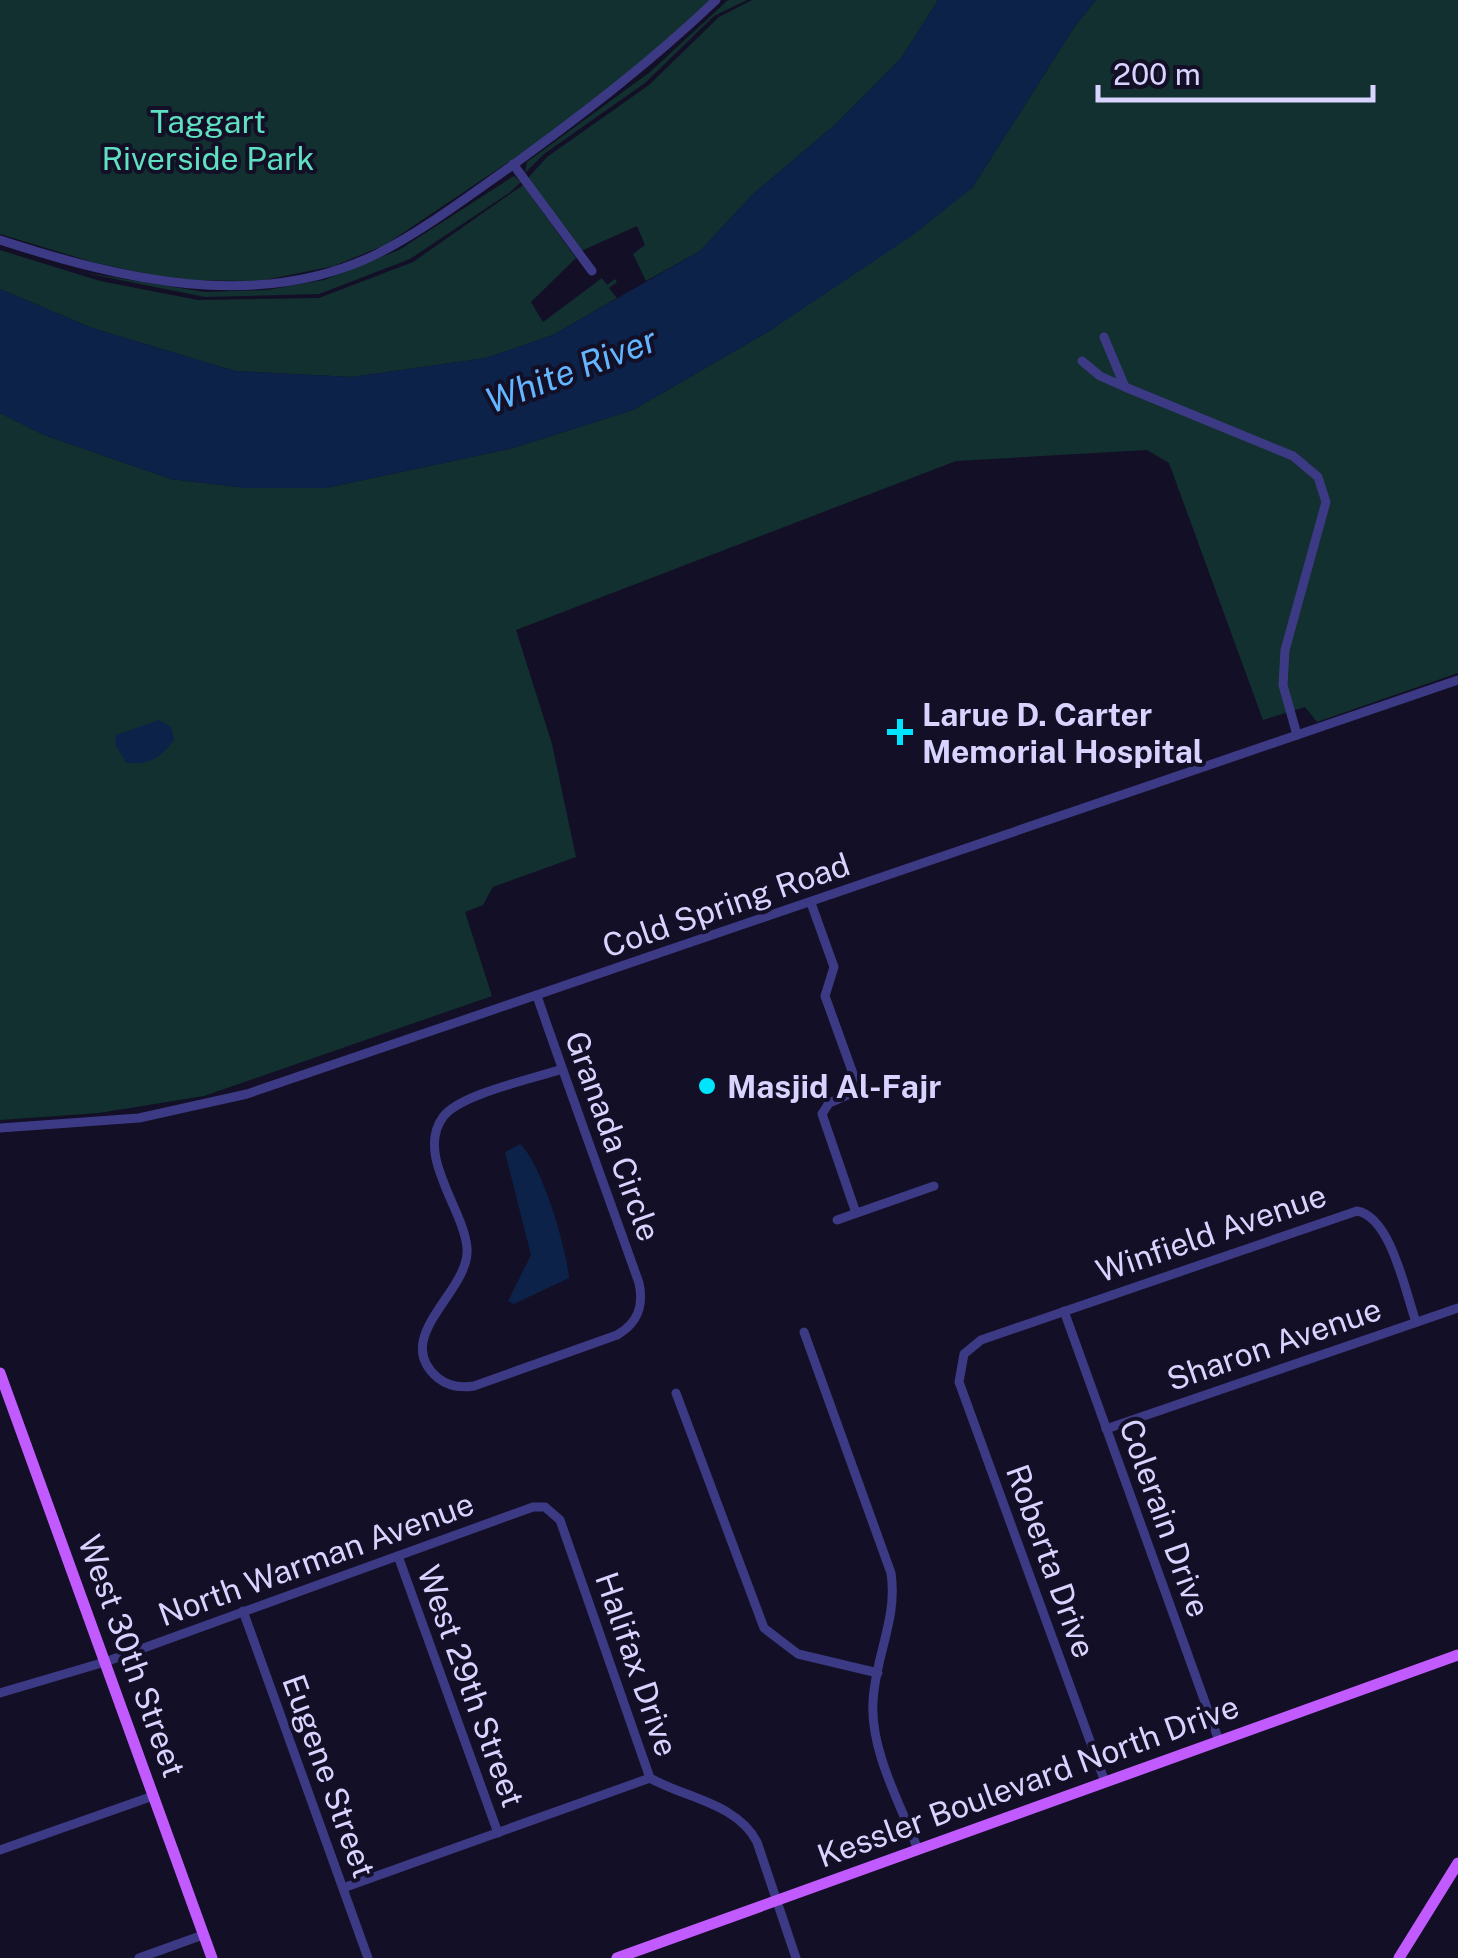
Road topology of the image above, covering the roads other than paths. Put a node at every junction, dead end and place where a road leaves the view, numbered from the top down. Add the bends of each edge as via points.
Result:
1 (716, 0) edge
2 (513, 164) junction
3 (0, 240) edge
4 (592, 270) dead end
5 (1104, 337) dead end
6 (1082, 361) dead end
7 (1125, 386) junction
8 (1458, 680) edge
9 (1297, 735) junction
10 (812, 903) junction
11 (537, 996) junction
12 (562, 1068) junction
13 (0, 1128) edge
14 (934, 1186) dead end
15 (856, 1213) junction
16 (837, 1220) dead end
17 (1458, 1308) edge
18 (1064, 1311) junction
19 (1416, 1322) junction
20 (804, 1332) dead end
21 (962, 1356) joint
22 (0, 1373) edge
23 (3, 1393) edge
24 (676, 1393) dead end
25 (1106, 1428) junction
26 (545, 1507) joint
27 (398, 1556) junction
28 (244, 1611) junction
29 (1458, 1655) edge
30 (104, 1662) junction
31 (878, 1673) junction
32 (0, 1694) edge
33 (1219, 1741) junction
34 (650, 1778) junction
35 (1105, 1782) junction
36 (153, 1796) junction
37 (498, 1833) junction
38 (0, 1850) edge
39 (918, 1850) junction
40 (1458, 1863) edge
41 (343, 1888) junction
42 (777, 1900) junction
43 (203, 1935) junction
44 (139, 1958) edge
45 (212, 1958) edge
46 (368, 1958) edge
47 (617, 1958) edge
48 (796, 1958) edge
49 (1399, 1958) edge

1 - 2 street via 628,81
2 - 3 street via 376,254 282,282 230,287 162,280
2 - 4 street
5 - 7 street
6 - 7 street
7 - 9 street via 1293,456 1320,481 1324,518 1293,609 1282,675
8 - 9 street, Cold Spring Road
9 - 10 street, Cold Spring Road
10 - 11 street, Cold Spring Road
10 - 15 street via 834,966 825,996 856,1082 851,1094 829,1103 822,1114
11 - 12 street, Granada Circle
11 - 13 street, Cold Spring Road via 214,1103 101,1123
12 - 12 street, Granada Circle via 462,1102 438,1126 435,1152 468,1252 424,1340 432,1372 448,1384 474,1386 622,1332 637,1317 641,1293
14 - 15 street
15 - 16 street
17 - 19 street, Sharon Avenue
18 - 19 street, Winfield Avenue via 1357,1210 1382,1226
18 - 21 street, Winfield Avenue via 981,1340
18 - 25 street, Colerain Drive
19 - 25 street, Sharon Avenue
20 - 31 street via 890,1572 893,1613
21 - 35 street, Roberta Drive via 960,1382
22 - 23 main road, West 30th Street
23 - 30 main road, West 30th Street
24 - 31 street via 764,1628 798,1654
25 - 33 street, Colerain Drive
26 - 27 street, North Warman Avenue
26 - 34 street, Halifax Drive via 560,1520
27 - 28 street, North Warman Avenue
27 - 37 street, West 29th Street
28 - 30 street, North Warman Avenue
28 - 41 street, Eugene Street
29 - 33 main road, Kessler Boulevard North Drive
30 - 32 street
30 - 36 main road, West 30th Street
31 - 39 street via 875,1731
33 - 35 main road, Kessler Boulevard North Drive
34 - 37 street
34 - 42 street, Halifax Drive via 742,1822 757,1842
35 - 39 main road, Kessler Boulevard North Drive
36 - 38 street
36 - 43 main road, West 30th Street
37 - 41 street
39 - 42 main road, Kessler Boulevard North Drive
40 - 49 main road
41 - 46 street, Eugene Street
42 - 47 main road, Kessler Boulevard North Drive
42 - 48 street, Halifax Drive
43 - 44 street
43 - 45 main road, West 30th Street

